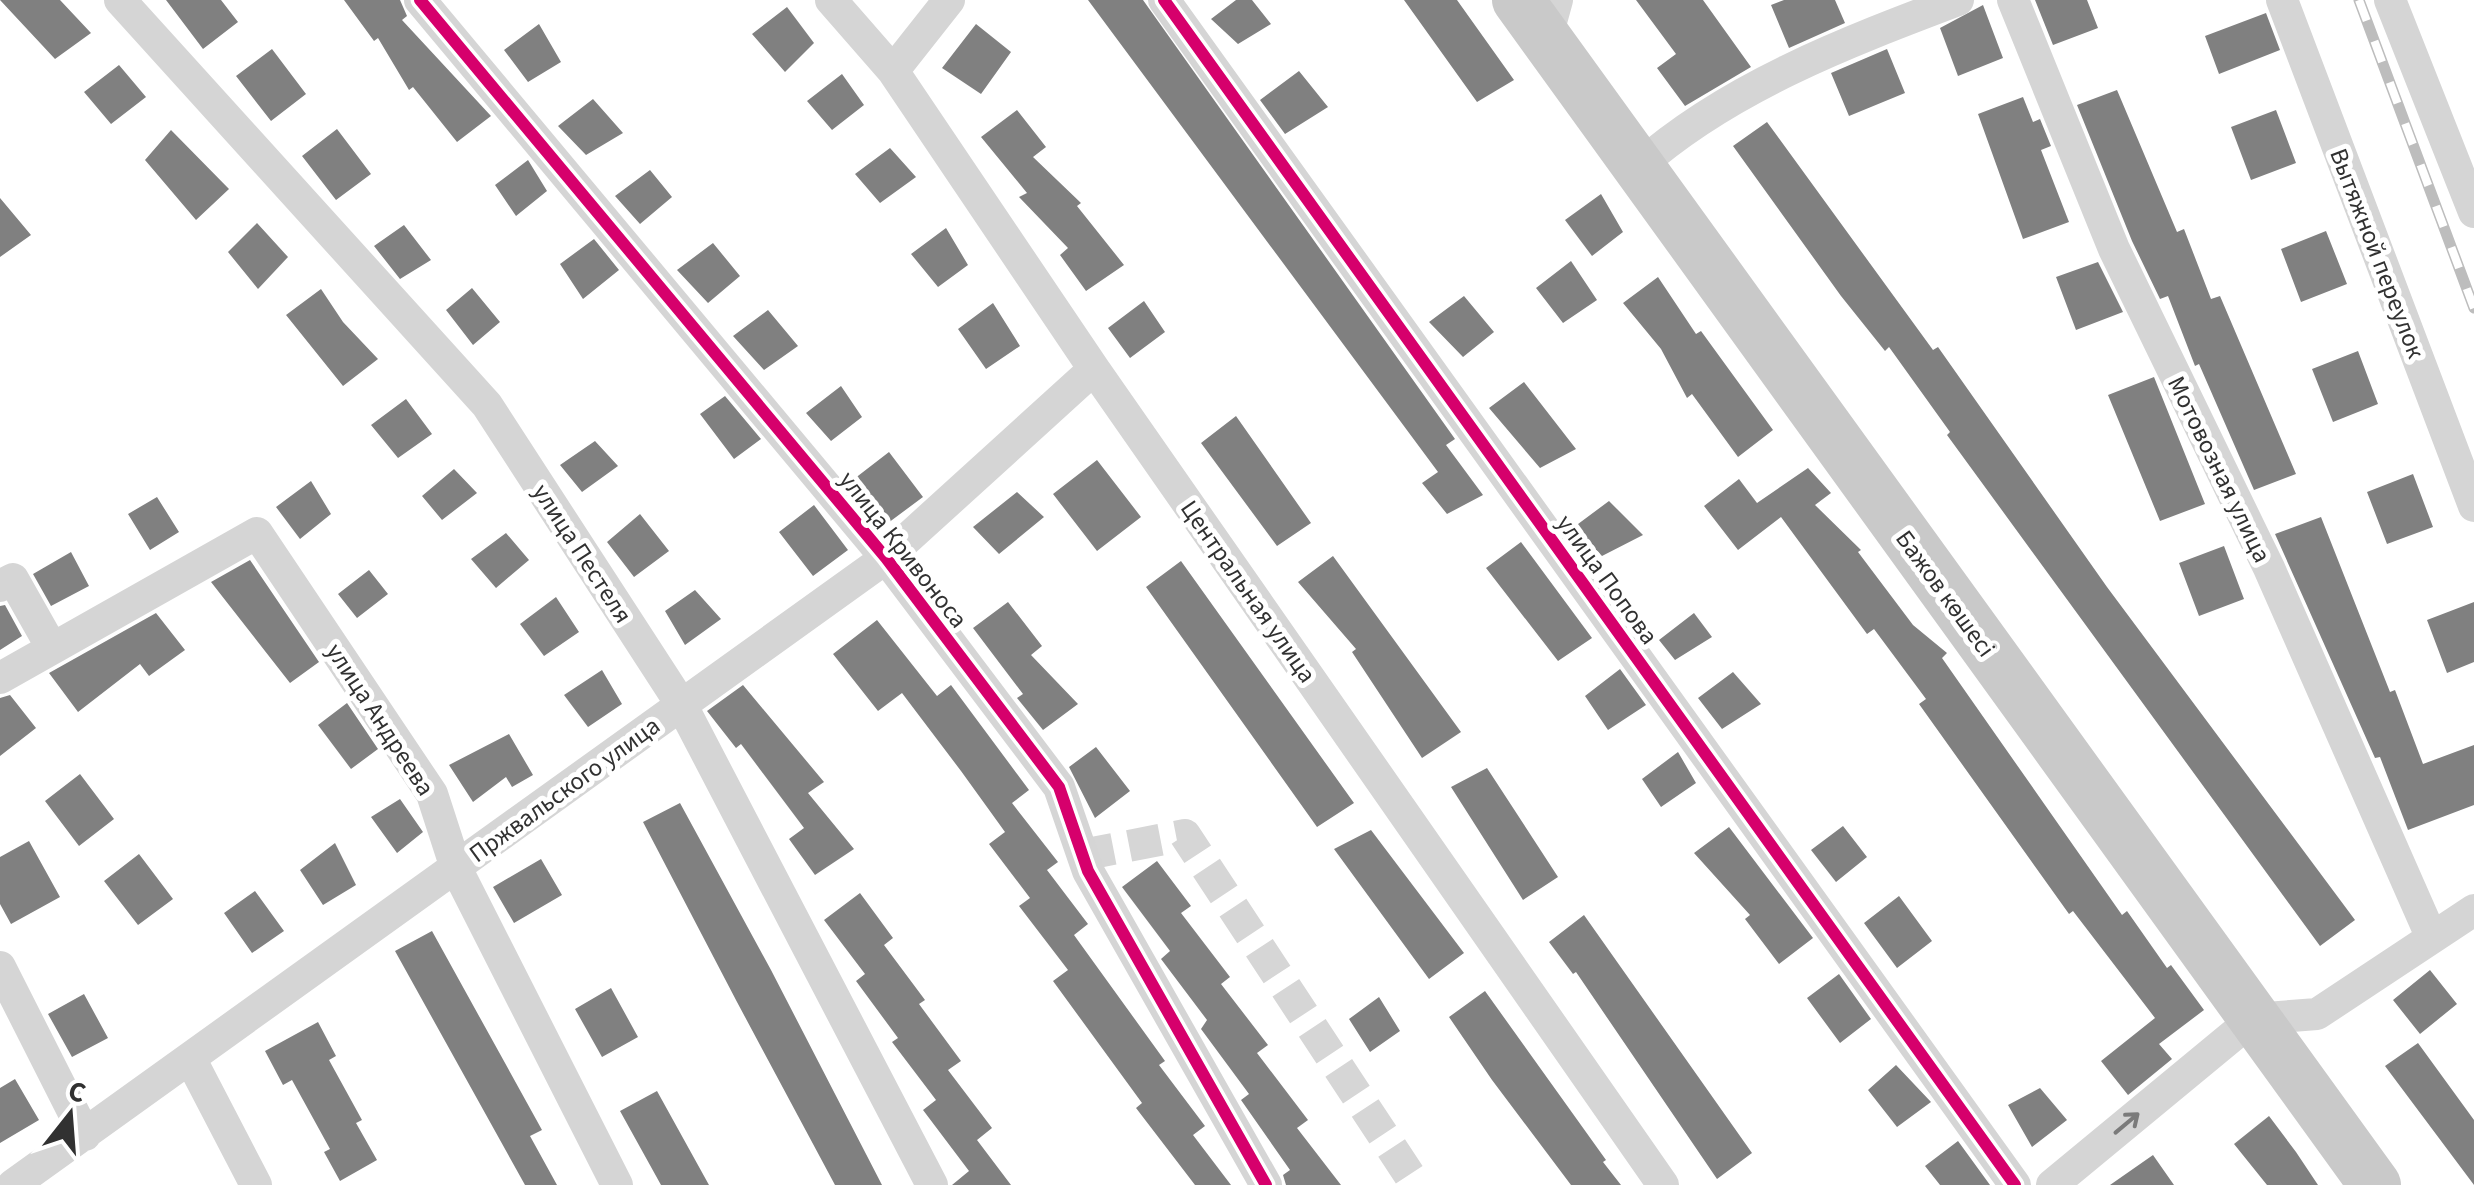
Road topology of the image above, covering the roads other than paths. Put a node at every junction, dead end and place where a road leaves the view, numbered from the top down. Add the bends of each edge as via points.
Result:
1 (120, 0) edge
2 (420, 0) edge
3 (831, 0) edge
4 (948, 0) edge
5 (1164, 0) edge
6 (1958, 0) edge
7 (2013, 0) edge
8 (2282, 0) edge
9 (2390, 0) edge
10 (1540, 13) edge
11 (893, 71) junction
12 (1638, 167) junction
13 (2474, 212) edge
14 (1094, 369) junction
15 (2474, 506) edge
16 (886, 558) junction
17 (0, 586) edge
18 (52, 648) junction
19 (0, 678) edge
20 (681, 704) junction
21 (456, 868) junction
22 (2474, 910) edge
23 (2431, 936) junction
24 (0, 967) edge
25 (2253, 1019) junction
26 (191, 1060) junction
27 (85, 1135) junction
28 (13, 1185) edge
29 (256, 1185) edge
30 (617, 1185) edge
31 (932, 1185) edge
32 (1266, 1185) edge
33 (1662, 1185) edge
34 (2015, 1185) edge
35 (2052, 1185) edge
36 (2375, 1185) edge

1 - 20 street, улица Пестеля via 487,405
2 - 16 street, улица Кривоноса
3 - 11 street, Центральная улица
4 - 11 street
5 - 34 street, улица Попова
6 - 12 street via 1783,74
7 - 23 street, Мотовозная улица via 2114,250 2269,568
8 - 15 street, Вытяжной переулок
9 - 13 street
10 - 12 main road, Бажов көшесі
11 - 14 street, Центральная улица
12 - 25 main road, Бажов көшесі
14 - 16 street, Пржвальского улица
14 - 33 street, Центральная улица
16 - 20 street, Пржвальского улица
16 - 32 street, улица Кривоноса via 1058,787 1088,871
17 - 18 street via 14,579
18 - 19 street
18 - 21 street, улица Андреева via 257,533 432,794
20 - 21 street, Пржвальского улица
20 - 31 street, улица Пестеля
21 - 26 street, Пржвальского улица
21 - 30 street, улица Андреева
22 - 23 street
23 - 25 street via 2317,1014
24 - 27 street
35 -> 25 street
25 - 36 main road, Бажов көшесі
26 - 27 street, Пржвальского улица
26 - 29 street
27 - 28 street, Пржвальского улица

